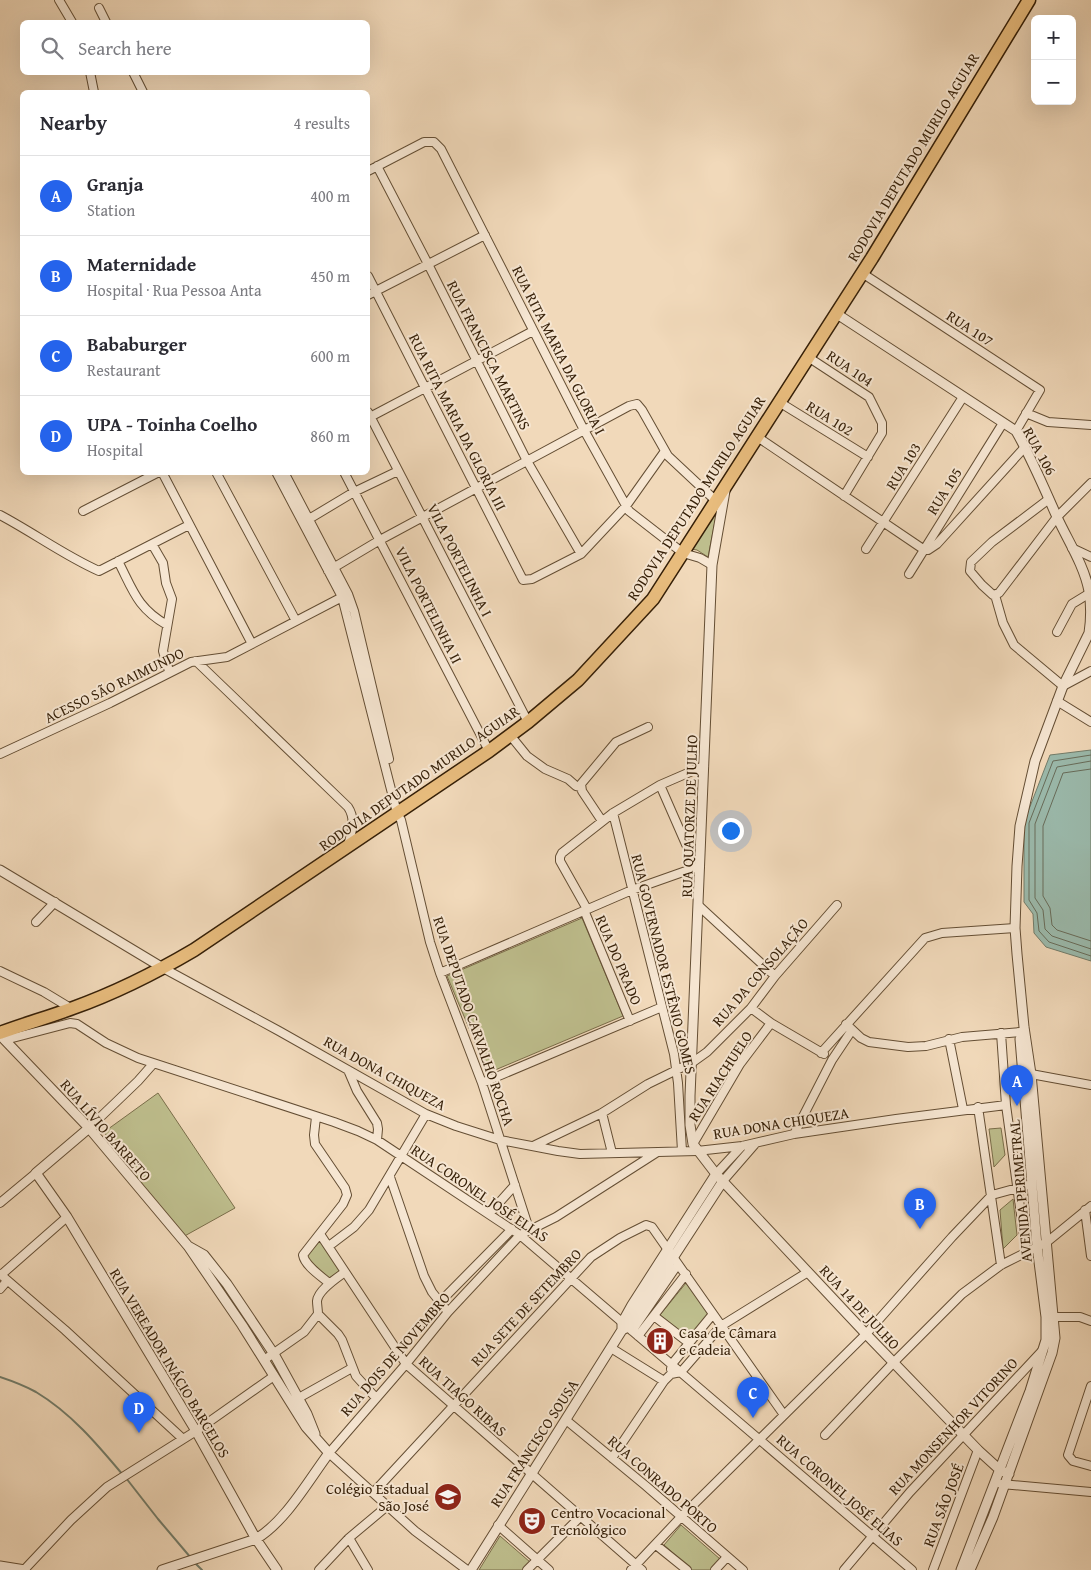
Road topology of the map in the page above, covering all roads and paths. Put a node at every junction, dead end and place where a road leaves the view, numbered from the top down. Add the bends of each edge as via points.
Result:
1 (59, 0) edge
2 (1029, 0) edge
3 (99, 8) dead end
4 (71, 20) edge
5 (105, 20) edge
6 (91, 75) edge
7 (134, 75) edge
8 (94, 90) edge
9 (142, 90) edge
10 (377, 166) junction
11 (370, 170) edge
12 (485, 235) junction
13 (428, 264) junction
14 (862, 273) junction
15 (370, 280) edge
16 (375, 291) junction
17 (370, 294) edge
18 (836, 314) junction
19 (533, 331) junction
20 (808, 357) junction
21 (477, 361) junction
22 (426, 388) junction
23 (963, 397) junction
24 (778, 402) junction
25 (1026, 413) junction
26 (370, 415) edge
27 (370, 417) edge
28 (1003, 423) junction
29 (1091, 425) edge
30 (584, 430) junction
31 (1016, 431) junction
32 (756, 436) junction
33 (1025, 447) junction
34 (665, 451) junction
35 (868, 457) junction
36 (527, 461) junction
37 (398, 471) junction
38 (155, 475) edge
39 (163, 475) edge
40 (218, 475) edge
41 (278, 475) edge
42 (285, 475) edge
43 (346, 475) edge
44 (727, 481) junction
45 (1091, 483) edge
46 (476, 488) junction
47 (354, 492) junction
48 (844, 496) junction
49 (1049, 499) junction
50 (715, 500) junction
51 (626, 506) junction
52 (83, 511) dead end
53 (0, 515) edge
54 (422, 517) junction
55 (1057, 517) junction
56 (305, 521) junction
57 (883, 523) junction
58 (189, 524) junction
59 (380, 540) junction
60 (152, 544) junction
61 (1072, 548) junction
62 (866, 549) dead end
63 (926, 549) junction
64 (683, 553) junction
65 (581, 554) junction
66 (1091, 557) edge
67 (118, 561) junction
68 (712, 565) junction
69 (331, 569) junction
70 (909, 574) dead end
71 (1090, 593) junction
72 (997, 594) junction
73 (345, 596) junction
74 (296, 621) junction
75 (167, 625) junction
76 (1090, 629) edge
77 (1057, 632) dead end
78 (252, 644) junction
79 (196, 661) junction
80 (1091, 671) edge
81 (169, 672) junction
82 (1063, 686) junction
83 (1057, 701) junction
84 (528, 722) junction
85 (1091, 722) edge
86 (648, 727) dead end
87 (510, 735) junction
88 (489, 750) junction
89 (0, 754) edge
90 (704, 766) junction
91 (660, 785) junction
92 (580, 787) junction
93 (613, 813) junction
94 (400, 815) junction
95 (602, 821) junction
96 (348, 848) junction
97 (696, 868) junction
98 (0, 870) edge
99 (632, 890) junction
100 (55, 902) junction
101 (837, 905) dead end
102 (699, 906) junction
103 (586, 910) junction
104 (36, 922) dead end
105 (1015, 928) junction
106 (163, 968) junction
107 (0, 971) edge
108 (440, 973) junction
109 (775, 976) junction
110 (662, 1007) junction
111 (751, 1008) junction
112 (72, 1009) junction
113 (630, 1021) junction
114 (771, 1023) junction
115 (849, 1027) junction
116 (1022, 1030) junction
117 (1001, 1032) junction
118 (2, 1036) edge
119 (949, 1039) junction
120 (822, 1053) junction
121 (832, 1060) junction
122 (692, 1062) junction
123 (153, 1064) junction
124 (348, 1069) junction
125 (677, 1070) junction
126 (1031, 1074) junction
127 (482, 1083) junction
128 (1091, 1084) edge
129 (1006, 1104) junction
130 (1030, 1104) junction
131 (978, 1107) junction
132 (963, 1109) junction
133 (602, 1113) junction
134 (426, 1114) junction
135 (316, 1117) junction
136 (89, 1128) junction
137 (794, 1134) junction
138 (377, 1140) junction
139 (500, 1140) junction
140 (756, 1143) junction
141 (533, 1146) junction
142 (742, 1146) junction
143 (695, 1147) junction
144 (682, 1151) junction
145 (612, 1153) junction
146 (656, 1153) junction
147 (401, 1156) junction
148 (36, 1172) junction
149 (390, 1177) junction
150 (719, 1177) junction
151 (1032, 1184) junction
152 (515, 1185) junction
153 (1017, 1189) junction
154 (992, 1196) junction
155 (0, 1203) edge
156 (1088, 1208) edge
157 (489, 1214) junction
158 (68, 1217) junction
159 (512, 1229) junction
160 (529, 1229) junction
161 (320, 1234) junction
162 (520, 1235) junction
163 (1047, 1242) junction
164 (188, 1246) junction
165 (329, 1246) junction
166 (1037, 1246) junction
167 (1026, 1252) junction
168 (1091, 1256) edge
169 (673, 1257) junction
170 (1001, 1264) junction
171 (345, 1272) junction
172 (808, 1272) junction
173 (686, 1274) junction
174 (0, 1275) edge
175 (571, 1278) junction
176 (7, 1281) junction
177 (329, 1283) junction
178 (0, 1289) edge
179 (440, 1303) junction
180 (448, 1312) junction
181 (1091, 1313) edge
182 (318, 1314) junction
183 (714, 1314) junction
184 (654, 1316) junction
185 (1050, 1317) junction
186 (1080, 1317) junction
187 (1091, 1321) edge
188 (721, 1326) junction
189 (628, 1329) junction
190 (866, 1334) junction
191 (689, 1343) junction
192 (611, 1348) junction
193 (1044, 1348) junction
194 (274, 1354) junction
195 (264, 1360) junction
196 (893, 1362) junction
197 (406, 1364) junction
198 (672, 1364) junction
199 (352, 1368) junction
200 (681, 1372) junction
201 (671, 1374) junction
202 (274, 1376) junction
203 (664, 1381) junction
204 (1091, 1386) edge
205 (299, 1398) junction
206 (376, 1398) junction
207 (290, 1403) junction
208 (452, 1405) junction
209 (784, 1415) junction
210 (566, 1420) junction
211 (196, 1431) junction
212 (963, 1434) junction
213 (825, 1435) dead end
214 (183, 1439) junction
215 (760, 1440) junction
216 (318, 1441) junction
217 (978, 1450) junction
218 (328, 1453) junction
219 (612, 1458) junction
220 (1091, 1466) edge
221 (1005, 1472) junction
222 (531, 1474) junction
223 (996, 1482) junction
224 (1005, 1485) junction
225 (1091, 1492) edge
226 (373, 1493) junction
227 (386, 1506) junction
228 (681, 1517) junction
229 (580, 1518) junction
230 (498, 1525) junction
231 (872, 1536) junction
232 (349, 1538) junction
233 (256, 1539) junction
234 (656, 1545) junction
235 (727, 1557) junction
236 (537, 1560) junction
237 (0, 1566) edge
238 (636, 1568) edge
239 (24, 1570) edge
240 (162, 1570) edge
241 (277, 1570) edge
242 (319, 1570) edge
243 (368, 1570) edge
244 (467, 1570) edge
245 (471, 1570) edge
246 (527, 1570) edge
247 (549, 1570) edge
248 (687, 1570) edge
249 (716, 1570) edge
250 (742, 1570) edge
251 (844, 1570) edge
252 (912, 1570) edge
253 (933, 1570) edge
254 (961, 1570) edge
255 (970, 1570) edge

1 - 4 street
2 - 14 highway, RODOVIA DEPUTADO MURILO AGUIAR
3 - 5 street
6 - 8 street
7 - 9 street
10 - 11 street
10 - 12 street, RUA RITA MARIA DA GLORIA I via 424,142 434,142 441,149
10 - 13 street, RUA FRANCISCA MARTINS
12 - 13 street
12 - 19 street, RUA RITA MARIA DA GLORIA I
13 - 16 street
13 - 21 street, RUA FRANCISCA MARTINS
14 - 18 highway, RODOVIA DEPUTADO MURILO AGUIAR
14 - 25 street, RUA 107 via 1040,390
15 - 16 street, RUA RITA MARIA DA GLORIA III
16 - 17 street
16 - 22 street, RUA RITA MARIA DA GLORIA III
18 - 20 highway, RODOVIA DEPUTADO MURILO AGUIAR
18 - 23 street, RUA 106
19 - 21 street
19 - 30 street, RUA RITA MARIA DA GLORIA I
20 - 24 highway, RODOVIA DEPUTADO MURILO AGUIAR
20 - 35 street, RUA 104 via 868,397 882,423 882,433
21 - 22 street
21 - 36 street, RUA FRANCISCA MARTINS
22 - 26 street
22 - 46 street, RUA RITA MARIA DA GLORIA III
23 - 28 street, RUA 106
23 - 57 street, RUA 103
24 - 32 highway, RODOVIA DEPUTADO MURILO AGUIAR
24 - 35 street, RUA 102
25 - 29 street via 1048,422
25 - 31 street, RUA 107
27 - 37 street, VILA PORTELINHA I
28 - 31 street, RUA 106
28 - 63 street, RUA 105
30 - 34 street via 638,404
30 - 36 street
30 - 51 street, RUA RITA MARIA DA GLORIA I
31 - 33 street, RUA 106
32 - 44 highway, RODOVIA DEPUTADO MURILO AGUIAR
32 - 48 street
33 - 49 street, RUA 106
33 - 63 street via 938,544
34 - 50 street
34 - 51 street
35 - 48 street
36 - 46 street
36 - 65 street, RUA FRANCISCA MARTINS
37 - 47 street
37 - 54 street, VILA PORTELINHA I
38 - 52 street
39 - 58 street
40 - 74 street
41 - 56 street, RUA DEPUTADO CARVALHO ROCHA
42 - 56 street, RUA DEPUTADO CARVALHO ROCHA
43 - 47 street, VILA PORTELINHA II
44 - 50 highway, RODOVIA DEPUTADO MURILO AGUIAR
44 - 68 street, RUA QUATORZE DE JULHO
45 - 55 street
46 - 54 street
46 - 65 street, RUA RITA MARIA DA GLORIA III via 523,580 532,579
47 - 56 street
47 - 59 street, VILA PORTELINHA II
48 - 57 street
49 - 55 street, RUA 106
49 - 72 street via 971,562 970,568 982,585
50 - 64 highway, RODOVIA DEPUTADO MURILO AGUIAR
51 - 64 street, RUA RITA MARIA DA GLORIA I
51 - 65 street
53 - 67 street via 99,571
54 - 59 street
54 - 84 street, VILA PORTELINHA I
55 - 61 street, RUA 106
55 - 72 street
56 - 69 street, RUA DEPUTADO CARVALHO ROCHA
57 - 62 street, RUA 103
57 - 63 street
58 - 60 street
58 - 78 street
59 - 69 street
59 - 88 street, VILA PORTELINHA II
60 - 67 street
60 - 75 street via 163,563 172,600
61 - 66 street
61 - 71 street, RUA 106
63 - 70 street, RUA 105
64 - 68 street, RUA RITA MARIA DA GLORIA I
64 - 84 highway, RODOVIA DEPUTADO MURILO AGUIAR via 653,599 619,637 578,680
67 - 75 street via 139,602
68 - 90 street, RUA QUATORZE DE JULHO
69 - 73 street, RUA DEPUTADO CARVALHO ROCHA
71 - 76 street, RUA 106
71 - 77 street via 1072,604
72 - 82 street via 1003,623 1014,645
73 - 74 street, ACESSO SÃO RAIMUNDO
73 - 94 street, RUA DEPUTADO CARVALHO ROCHA
74 - 78 street, ACESSO SÃO RAIMUNDO
75 - 81 street via 163,651
76 - 82 street
78 - 79 street, ACESSO SÃO RAIMUNDO via 227,657
79 - 81 street, ACESSO SÃO RAIMUNDO
79 - 96 street via 348,807 353,816
80 - 82 street
81 - 89 street, ACESSO SÃO RAIMUNDO
82 - 83 street
83 - 85 street
83 - 105 street via 1035,761 1020,826
84 - 87 highway, RODOVIA DEPUTADO MURILO AGUIAR
86 - 92 street via 616,742
87 - 88 highway, RODOVIA DEPUTADO MURILO AGUIAR
87 - 92 street via 527,756
88 - 94 highway, RODOVIA DEPUTADO MURILO AGUIAR
90 - 91 street
90 - 97 street, RUA QUATORZE DE JULHO
91 - 93 street
91 - 97 street
92 - 95 street
93 - 95 street
93 - 99 street, RUA GOVERNADOR ESTÊNIO GOMES
94 - 96 highway, RODOVIA DEPUTADO MURILO AGUIAR
94 - 108 street, RUA DEPUTADO CARVALHO ROCHA
95 - 103 street, RUA DO PRADO via 560,857
96 - 106 highway, RODOVIA DEPUTADO MURILO AGUIAR
97 - 99 street
97 - 102 street, RUA QUATORZE DE JULHO
98 - 100 street, RUA DONA CHIQUEZA
99 - 103 street
99 - 110 street, RUA GOVERNADOR ESTÊNIO GOMES
100 - 104 street
100 - 106 street, RUA DONA CHIQUEZA
101 - 109 street, RUA DA CONSOLAÇÃO
102 - 109 street
102 - 122 street, RUA QUATORZE DE JULHO
103 - 108 street
103 - 113 street, RUA DO PRADO
105 - 115 street via 942,933 925,938
105 - 116 street
106 - 112 highway, RODOVIA DEPUTADO MURILO AGUIAR
106 - 124 street, RUA DONA CHIQUEZA
107 - 112 street
108 - 127 street, RUA DEPUTADO CARVALHO ROCHA
109 - 111 street, RUA DA CONSOLAÇÃO
110 - 113 street
110 - 125 street, RUA GOVERNADOR ESTÊNIO GOMES
111 - 114 street
111 - 122 street, RUA DA CONSOLAÇÃO via 707,1052
112 - 118 highway, RODOVIA DEPUTADO MURILO AGUIAR
113 - 127 street
114 - 120 street
114 - 143 street, RUA RIACHUELO via 740,1064
115 - 119 street via 869,1042 908,1047
115 - 120 street
115 - 121 street
116 - 117 street
116 - 126 street, AVENIDA PERIMETRAL
116 - 130 street, AVENIDA PERIMETRAL
117 - 119 street
117 - 129 street
118 - 123 street, RUA CORONEL JOSÉ ELIAS via 74,1023 106,1043
118 - 136 street, RUA LÍVIO BARRETO
119 - 132 street
120 - 121 street
121 - 137 street
122 - 125 street, RUA DA CONSOLAÇÃO
122 - 143 street, RUA QUATORZE DE JULHO via 690,1125
123 - 135 street, RUA CORONEL JOSÉ ELIAS
123 - 136 street
124 - 134 street, RUA DONA CHIQUEZA
124 - 138 street via 353,1084 377,1123
125 - 133 street, RUA DA CONSOLAÇÃO
125 - 144 street, RUA GOVERNADOR ESTÊNIO GOMES
126 - 128 street
126 - 130 street, AVENIDA PERIMETRAL
127 - 139 street, RUA DEPUTADO CARVALHO ROCHA
129 - 131 street, RUA DONA CHIQUEZA
129 - 153 street
130 - 151 street, AVENIDA PERIMETRAL
130 - 163 street, AVENIDA PERIMETRAL
131 - 132 street, RUA DONA CHIQUEZA
131 - 154 street
132 - 137 street, RUA DONA CHIQUEZA
133 - 141 street, RUA DA CONSOLAÇÃO
133 - 145 street
134 - 139 street, RUA DONA CHIQUEZA
134 - 147 street
135 - 138 street, RUA CORONEL JOSÉ ELIAS
135 - 161 street via 315,1144 347,1195 344,1204
136 - 148 street
136 - 164 street, RUA LÍVIO BARRETO
137 - 140 street, RUA DONA CHIQUEZA
138 - 147 street, RUA CORONEL JOSÉ ELIAS
139 - 141 street, RUA DONA CHIQUEZA
139 - 152 street, RUA DEPUTADO CARVALHO ROCHA
140 - 142 street, RUA DONA CHIQUEZA
140 - 150 street, RUA FRANCISCO SOUSA
141 - 145 street, RUA DONA CHIQUEZA via 580,1154
142 - 143 street, RUA DONA CHIQUEZA
142 - 150 street, RUA FRANCISCO SOUSA
143 - 144 street, RUA DONA CHIQUEZA
143 - 150 street, RUA 14 DE JULHO
144 - 146 street, RUA DONA CHIQUEZA
145 - 146 street, RUA DONA CHIQUEZA
146 - 160 street, RUA DOIS DE NOVEMBRO via 556,1217
147 - 149 street
147 - 157 street, RUA CORONEL JOSÉ ELIAS
148 - 155 street
148 - 158 street, RUA VEREADOR INÁCIO BARCELOS
149 - 165 street via 354,1227
149 - 179 street via 424,1276
150 - 169 street, RUA FRANCISCO SOUSA via 693,1217
150 - 172 street, RUA 14 DE JULHO
151 - 153 street
151 - 166 street, AVENIDA PERIMETRAL
152 - 157 street
152 - 160 street, RUA DEPUTADO CARVALHO ROCHA
153 - 154 street
153 - 167 street
154 - 170 street
154 - 190 street
156 - 163 street
156 - 168 street
157 - 159 street, RUA CORONEL JOSÉ ELIAS
158 - 174 street
158 - 211 street, RUA VEREADOR INÁCIO BARCELOS
159 - 162 street, RUA CORONEL JOSÉ ELIAS
159 - 179 street
160 - 162 street, RUA DOIS DE NOVEMBRO
161 - 165 street, RUA TIAGO RIBAS
161 - 177 street via 303,1257
162 - 175 street, RUA CORONEL JOSÉ ELIAS
162 - 180 street, RUA DOIS DE NOVEMBRO
163 - 166 street
163 - 185 street, AVENIDA PERIMETRAL
164 - 194 street, RUA LÍVIO BARRETO via 209,1260
164 - 195 street, RUA LÍVIO BARRETO
165 - 171 street, RUA TIAGO RIBAS
166 - 167 street
166 - 185 street, AVENIDA PERIMETRAL
167 - 170 street
169 - 173 street
169 - 175 street, RUA SETE DE SETEMBRO via 652,1227 646,1225 599,1251
169 - 189 street, RUA FRANCISCO SOUSA
169 - 189 street, RUA FRANCISCO SOUSA via 648,1287 635,1308
170 - 196 street via 962,1294
171 - 177 street
171 - 197 street, RUA TIAGO RIBAS
172 - 188 street
172 - 190 street, RUA 14 DE JULHO
173 - 183 street
173 - 184 street
174 - 176 street
175 - 189 street, RUA CORONEL JOSÉ ELIAS
175 - 208 street, RUA SETE DE SETEMBRO
176 - 178 street
176 - 214 street
177 - 182 street via 318,1299
179 - 180 street
180 - 197 street, RUA DOIS DE NOVEMBRO
181 - 186 street
182 - 194 street via 304,1332
182 - 199 street via 342,1340
183 - 188 street
183 - 191 street
184 - 189 street
184 - 191 street
185 - 186 street
185 - 193 street, AVENIDA PERIMETRAL
185 - 221 street, AVENIDA PERIMETRAL via 1055,1338 1052,1353
186 - 187 street
188 - 200 street
188 - 209 street
189 - 192 street, RUA FRANCISCO SOUSA
189 - 198 street, RUA CORONEL JOSÉ ELIAS
190 - 196 street, RUA 14 DE JULHO
190 - 209 street
191 - 198 street
192 - 203 street
192 - 210 street, RUA FRANCISCO SOUSA
193 - 212 street, RUA MONSENHOR VITORINO
193 - 221 street, AVENIDA PERIMETRAL
194 - 195 street
194 - 205 street, RUA LÍVIO BARRETO
195 - 202 street, RUA LÍVIO BARRETO
196 - 212 street, RUA 14 DE JULHO
196 - 213 street
197 - 206 street, RUA DOIS DE NOVEMBRO
197 - 208 street, RUA TIAGO RIBAS
198 - 200 street, RUA CORONEL JOSÉ ELIAS
198 - 201 street
199 - 205 street
199 - 206 street
200 - 201 street
200 - 215 street, RUA CORONEL JOSÉ ELIAS
201 - 203 street
202 - 207 street, RUA LÍVIO BARRETO
202 - 211 street
203 - 219 street
204 - 220 street via 1068,1455 1073,1461
205 - 207 street
205 - 216 street, RUA LÍVIO BARRETO
206 - 218 street, RUA DOIS DE NOVEMBRO
207 - 216 street, RUA LÍVIO BARRETO
208 - 222 street, RUA TIAGO RIBAS
208 - 226 street, RUA SETE DE SETEMBRO
209 - 215 street
210 - 219 street, RUA CONRADO PORTO
210 - 222 street, RUA FRANCISCO SOUSA
211 - 214 street
211 - 233 street, RUA VEREADOR INÁCIO BARCELOS
212 - 217 street, RUA 14 DE JULHO
212 - 231 street, RUA MONSENHOR VITORINO
214 - 239 street via 93,1498
215 - 228 street
215 - 231 street, RUA CORONEL JOSÉ ELIAS
216 - 218 street, RUA LÍVIO BARRETO
217 - 221 street, RUA 14 DE JULHO
217 - 253 street, RUA SÃO JOSÉ
218 - 226 street, RUA LÍVIO BARRETO
218 - 233 street, RUA DOIS DE NOVEMBRO via 275,1526
219 - 228 street, RUA CONRADO PORTO
221 - 223 street, AVENIDA PERIMETRAL
221 - 224 street, AVENIDA PERIMETRAL
222 - 229 street, RUA TIAGO RIBAS
222 - 230 street, RUA FRANCISCO SOUSA
223 - 224 street
223 - 254 street, AVENIDA PERIMETRAL
224 - 225 street
224 - 255 street, AVENIDA PERIMETRAL
226 - 227 street, RUA LÍVIO BARRETO
227 - 232 street
227 - 244 street, RUA LÍVIO BARRETO
228 - 234 street
228 - 235 street, RUA CONRADO PORTO
229 - 236 street
229 - 238 street, RUA TIAGO RIBAS
230 - 236 street
230 - 245 street, RUA FRANCISCO SOUSA
231 - 251 street, RUA MONSENHOR VITORINO
231 - 252 street, RUA CORONEL JOSÉ ELIAS
232 - 242 street
232 - 243 street
233 - 240 street, RUA DOIS DE NOVEMBRO
233 - 241 street, RUA VEREADOR INÁCIO BARCELOS
234 - 238 street
234 - 248 street
235 - 249 street
235 - 250 street, RUA CONRADO PORTO
236 - 246 street
236 - 247 street
237 - 239 street

